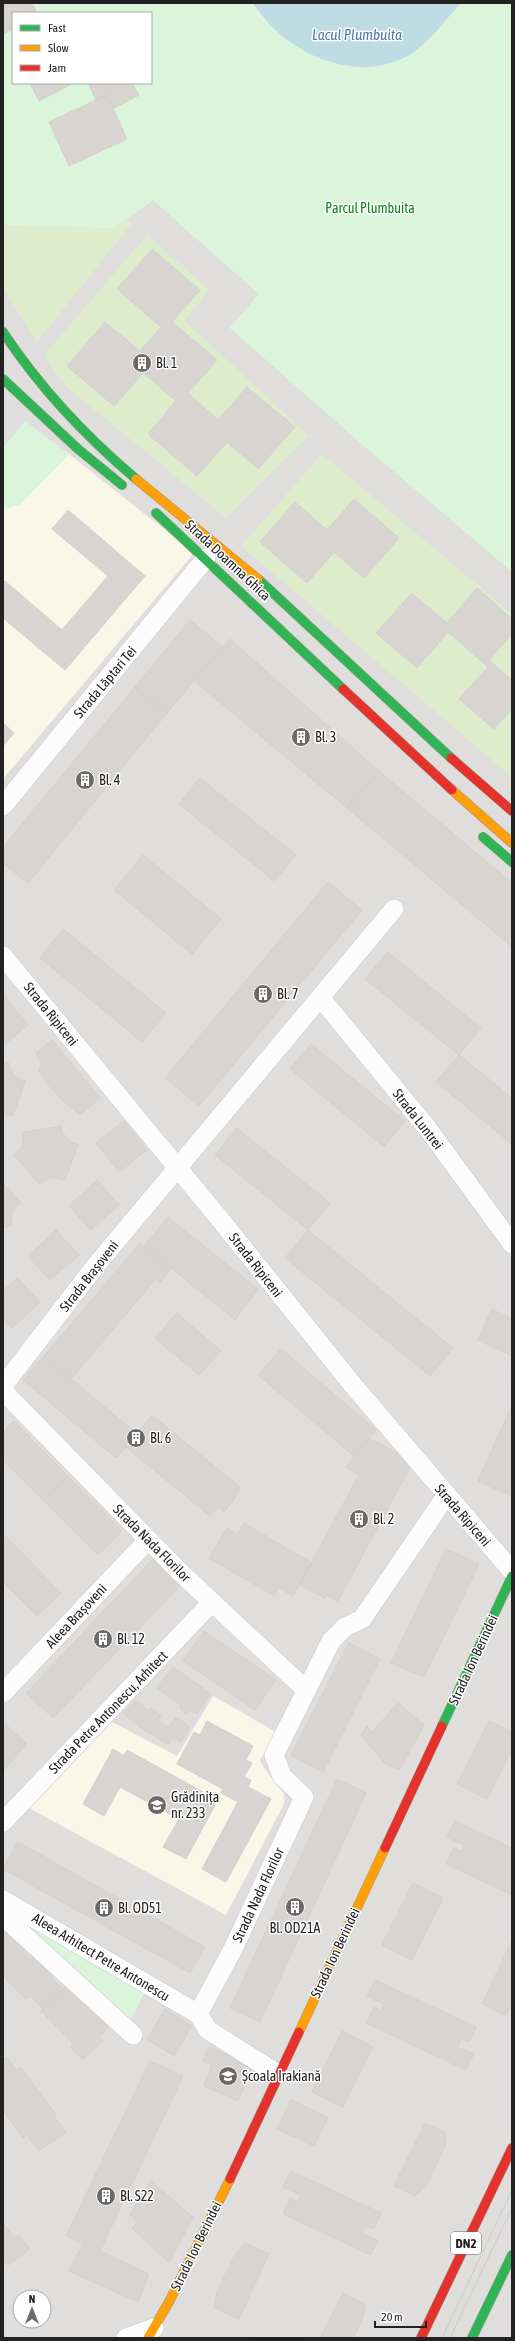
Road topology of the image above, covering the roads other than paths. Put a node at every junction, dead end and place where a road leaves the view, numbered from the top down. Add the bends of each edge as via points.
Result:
1 (3, 332) edge
2 (3, 379) edge
3 (132, 493) dead end
4 (149, 507) dead end
5 (206, 558) junction
6 (406, 718) junction
7 (474, 765) dead end
8 (427, 768) junction
9 (454, 804) dead end
10 (3, 806) edge
11 (511, 810) edge
12 (478, 832) dead end
13 (512, 842) edge
14 (512, 862) edge
15 (394, 909) dead end
16 (3, 956) edge
17 (320, 998) junction
18 (176, 1167) junction
19 (512, 1244) edge
20 (3, 1386) edge
21 (3, 1391) edge
22 (446, 1496) junction
23 (148, 1540) junction
24 (512, 1571) edge
25 (512, 1576) edge
26 (212, 1602) junction
27 (306, 1690) junction
28 (3, 1693) edge
29 (3, 1822) edge
30 (3, 1900) edge
31 (3, 1916) edge
32 (198, 2014) junction
33 (133, 2035) dead end
34 (278, 2074) junction
35 (512, 2148) edge
36 (511, 2259) edge
37 (151, 2333) edge
38 (126, 2338) edge
39 (421, 2338) edge
40 (472, 2338) edge

1 - 6 main road, Strada Doamna Ghica via 35,379 70,418 298,614
2 - 3 main road via 78,448
4 - 5 main road, Strada Doamna Ghica
5 - 8 main road, Strada Doamna Ghica
5 - 10 street, Strada Lăptari Tei
6 - 7 main road, Strada Doamna Ghica via 439,735
6 - 11 main road, Strada Doamna Ghica
8 - 9 main road, Strada Doamna Ghica
8 - 13 main road, Strada Doamna Ghica
12 - 14 main road
15 - 17 street
16 - 18 street, Strada Ripiceni
17 - 18 street
17 - 19 street, Strada Luntrei via 428,1129
18 - 20 street, Strada Brașoveni
18 - 22 street, Strada Ripiceni
21 - 23 street, Strada Nada Florilor
22 - 24 street, Strada Ripiceni
22 - 27 street, Strada Nada Florilor via 362,1619 345,1627 331,1642
23 - 26 street, Strada Nada Florilor
23 - 28 street, Aleea Brașoveni
25 - 34 main road, Strada Ion Berindei
26 - 27 street, Strada Nada Florilor
26 - 29 street, Strada Petre Antonescu, Arhitect
27 - 32 street, Strada Nada Florilor via 274,1755 282,1776 304,1796 232,1949
30 - 32 street, Aleea Arhitect Petre Antonescu
31 - 33 street, Aleea Arhitect Petre Antonescu
32 - 34 street via 208,2030
34 - 37 main road, Strada Ion Berindei via 220,2200
35 - 39 main road, DN2
36 - 40 main road
37 - 38 street, Strada Ion Berindei

